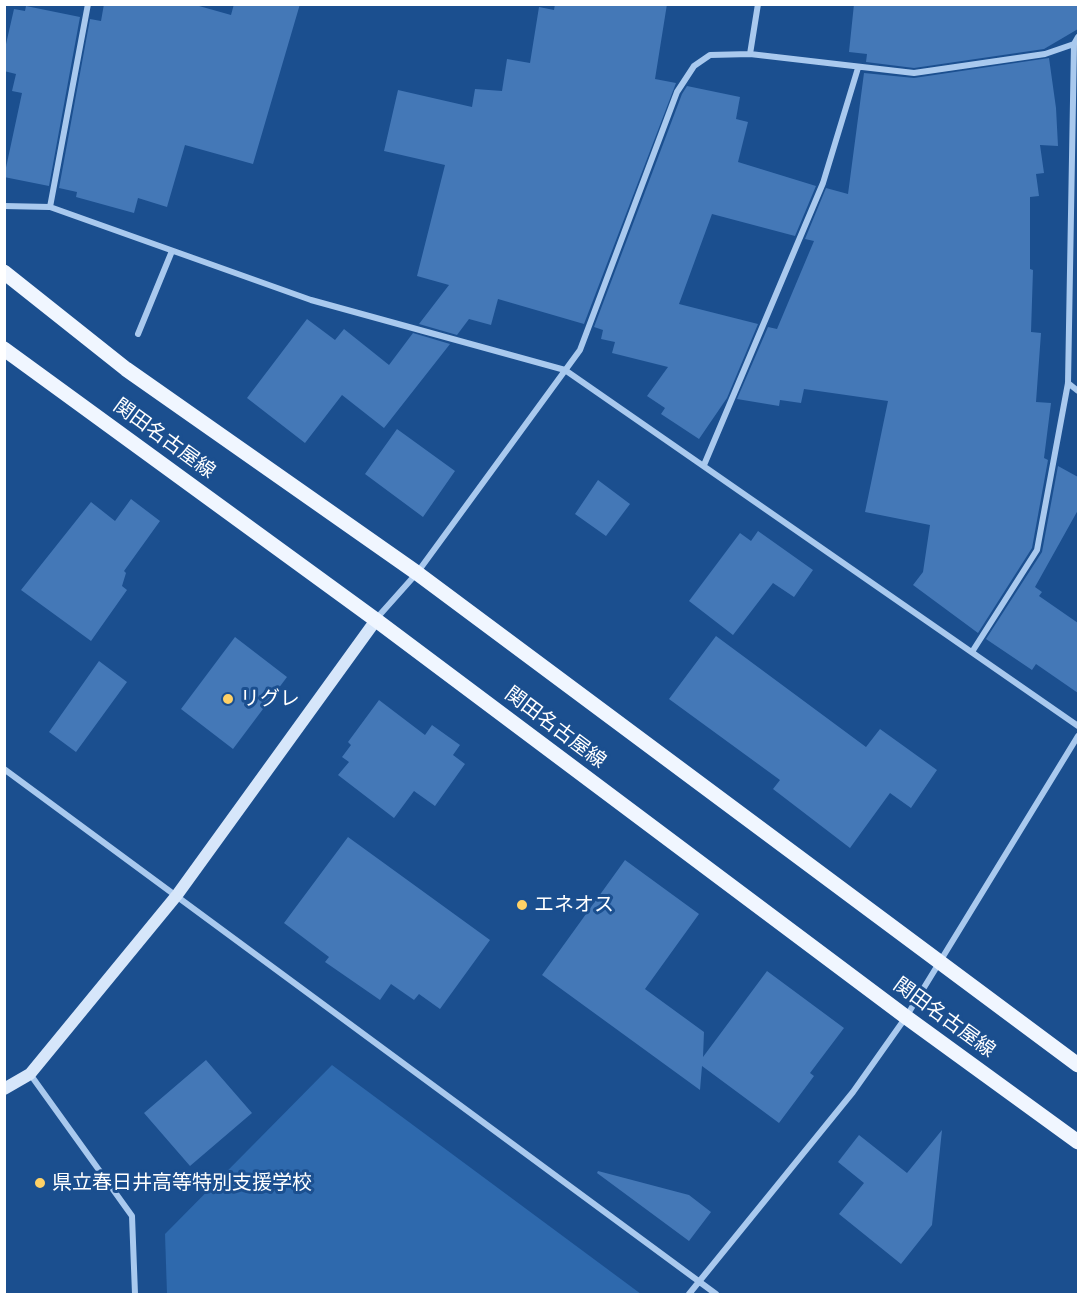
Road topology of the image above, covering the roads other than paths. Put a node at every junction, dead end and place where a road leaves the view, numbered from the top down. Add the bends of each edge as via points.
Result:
1 (88, 4) edge
2 (758, 4) edge
3 (1078, 37) edge
4 (1074, 44) junction
5 (750, 54) junction
6 (858, 68) junction
7 (4, 206) edge
8 (50, 207) junction
9 (172, 251) junction
10 (4, 272) edge
11 (138, 334) dead end
12 (4, 349) edge
13 (565, 370) junction
14 (1068, 383) junction
15 (1078, 390) edge
16 (705, 465) junction
17 (417, 573) junction
18 (376, 620) junction
19 (972, 652) junction
20 (1078, 726) edge
21 (1078, 736) edge
22 (4, 769) edge
23 (177, 895) junction
24 (940, 961) junction
25 (906, 1017) junction
26 (1078, 1065) edge
27 (30, 1074) junction
28 (4, 1089) edge
29 (1078, 1142) edge
30 (699, 1282) junction
31 (135, 1294) edge
32 (689, 1294) edge
33 (716, 1294) edge

1 - 8 street
2 - 5 street
3 - 4 street
4 - 6 street via 1045,54 941,71 914,74
4 - 14 street
5 - 6 street
5 - 13 street via 710,55 694,66 677,92 580,350
6 - 16 street via 823,183
7 - 8 street
8 - 9 street
9 - 11 street
9 - 13 street via 311,300
10 - 17 main road, 関田名古屋線 via 126,369
12 - 18 main road, 関田名古屋線
13 - 16 street
13 - 17 street
14 - 15 street
14 - 19 street via 1037,550
16 - 19 street
17 - 18 street
17 - 24 main road, 関田名古屋線
18 - 23 street
18 - 25 main road, 関田名古屋線
19 - 20 street
21 - 24 street
22 - 23 street
23 - 27 street
23 - 30 street
24 - 25 street
24 - 26 main road, 関田名古屋線
25 - 29 main road, 関田名古屋線
25 - 30 street via 853,1092
27 - 28 street
27 - 31 street via 132,1216
30 - 32 street
30 - 33 street

